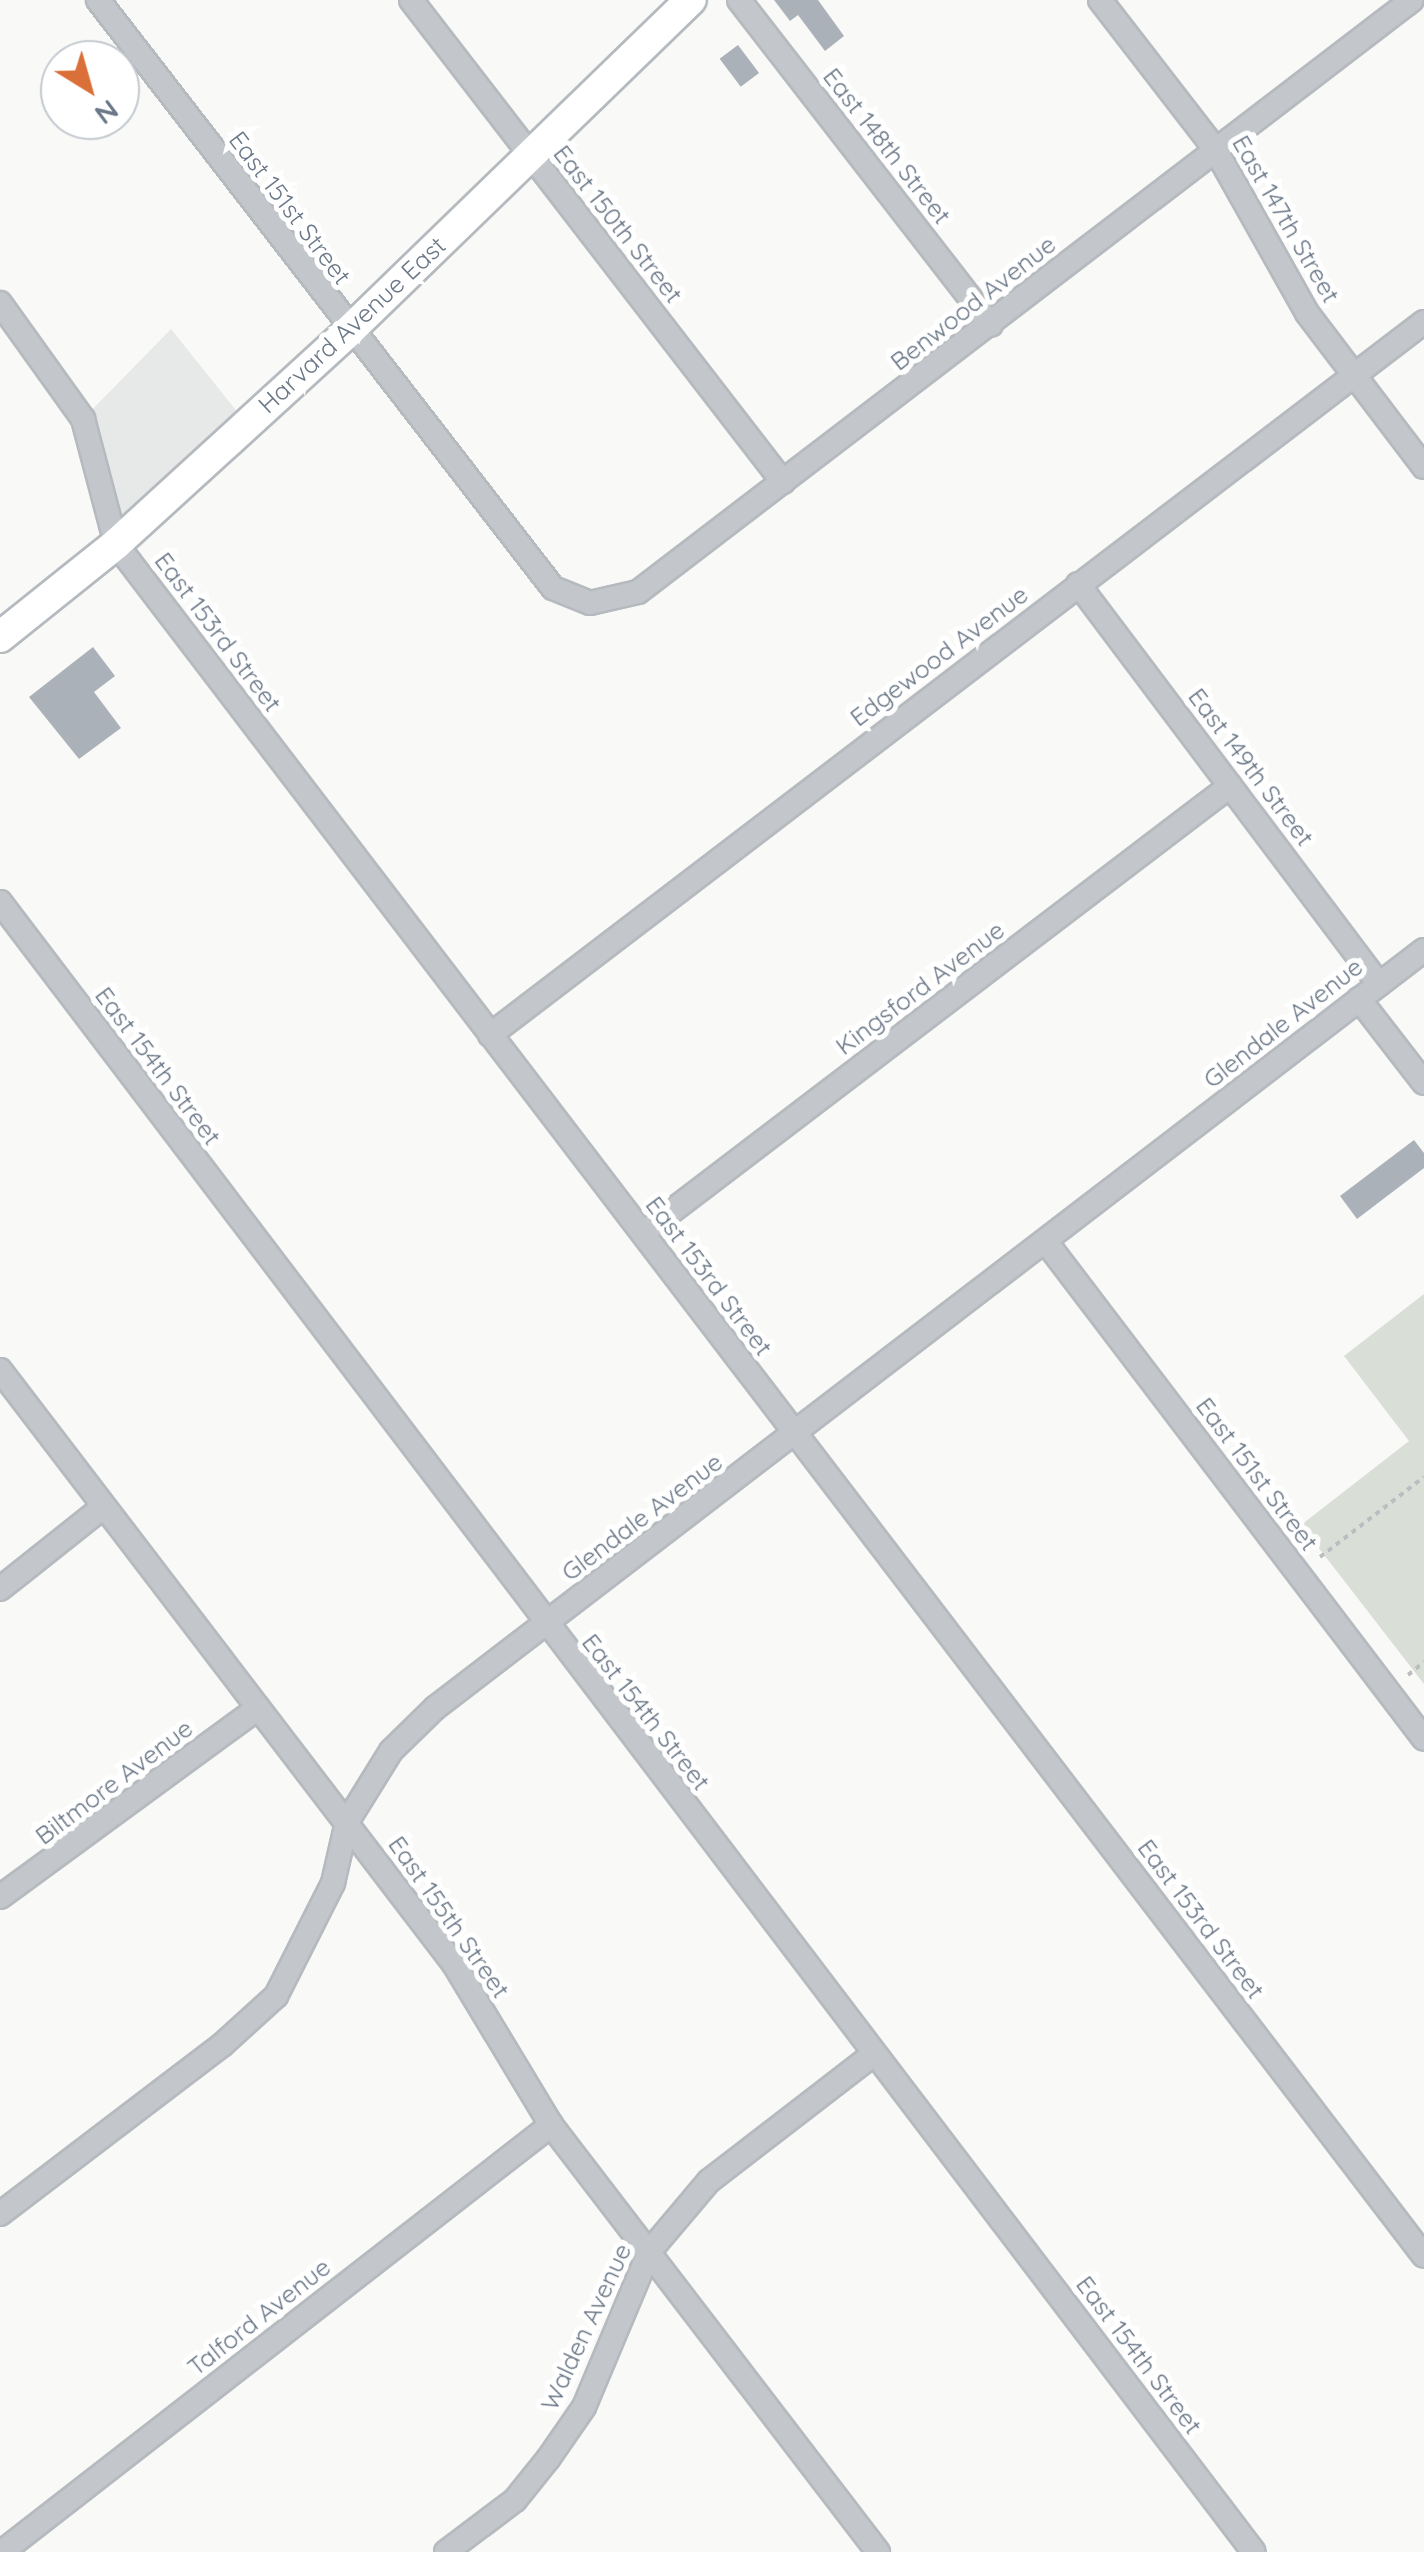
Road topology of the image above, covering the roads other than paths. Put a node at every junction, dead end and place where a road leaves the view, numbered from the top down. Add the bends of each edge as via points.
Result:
1 (98, 0) edge
2 (411, 0) edge
3 (692, 0) edge
4 (739, 0) edge
5 (1100, 0) edge
6 (1412, 0) edge
7 (1215, 148) junction
8 (530, 155) junction
9 (0, 303) edge
10 (1424, 322) edge
11 (991, 325) junction
12 (349, 331) junction
13 (1355, 375) junction
14 (1424, 467) edge
15 (783, 482) junction
16 (116, 544) junction
17 (1078, 584) junction
18 (553, 588) joint
19 (0, 637) edge
20 (1230, 786) junction
21 (0, 902) edge
22 (1424, 950) edge
23 (1379, 984) junction
24 (1359, 999) junction
25 (490, 1035) junction
26 (1424, 1084) edge
27 (642, 1234) junction
28 (1046, 1242) junction
29 (0, 1370) edge
30 (794, 1435) junction
31 (103, 1507) junction
32 (0, 1589) edge
33 (545, 1626) junction
34 (258, 1708) junction
35 (1424, 1739) edge
36 (348, 1822) junction
37 (0, 1897) edge
38 (874, 2054) junction
39 (551, 2125) junction
40 (0, 2214) edge
41 (649, 2252) junction
42 (1424, 2256) edge
43 (2, 2552) edge
44 (446, 2552) edge
45 (878, 2552) edge
46 (1254, 2552) edge

1 - 12 street, East 151st Street
2 - 8 street, East 150th Street
3 - 8 main road, Harvard Avenue East
4 - 11 street, East 148th Street
5 - 7 street, East 147th Street
6 - 7 street, Benwood Avenue
7 - 11 street, Benwood Avenue
7 - 13 street, East 147th Street via 1307,314
8 - 12 main road, Harvard Avenue East
8 - 15 street, East 150th Street
9 - 16 street, East 153rd Street via 82,420
10 - 13 street, Edgewood Avenue
11 - 15 street, Benwood Avenue
12 - 16 main road, Harvard Avenue East
12 - 18 street, East 151st Street
13 - 14 street, East 147th Street
13 - 17 street, Edgewood Avenue
15 - 18 street, Benwood Avenue via 618,602 569,599
16 - 19 main road, Harvard Avenue East
16 - 25 street, East 153rd Street
17 - 20 street, East 149th Street
17 - 25 street, Edgewood Avenue
20 - 23 street, East 149th Street
20 - 27 street, Kingsford Avenue
21 - 33 street, East 154th Street
22 - 23 street, Glendale Avenue
23 - 24 street, Glendale Avenue
24 - 26 street
24 - 28 street, Glendale Avenue
25 - 27 street, East 153rd Street
27 - 30 street, East 153rd Street
28 - 30 street, Glendale Avenue
28 - 35 street, East 151st Street
29 - 31 street, East 155th Street
30 - 33 street, Glendale Avenue
30 - 42 street, East 153rd Street
31 - 32 street
31 - 34 street, East 155th Street
33 - 36 street, Glendale Avenue via 390,1751
33 - 38 street, East 154th Street
34 - 36 street, East 155th Street
34 - 37 street, Biltmore Avenue
36 - 39 street, East 155th Street via 454,1964
36 - 40 street, Glendale Avenue via 334,1883 276,1996
38 - 41 street, Walden Avenue via 709,2181
38 - 46 street, East 154th Street
39 - 41 street, East 155th Street
39 - 43 street, Talford Avenue
41 - 44 street, Walden Avenue via 584,2407 516,2500
41 - 45 street, East 155th Street

